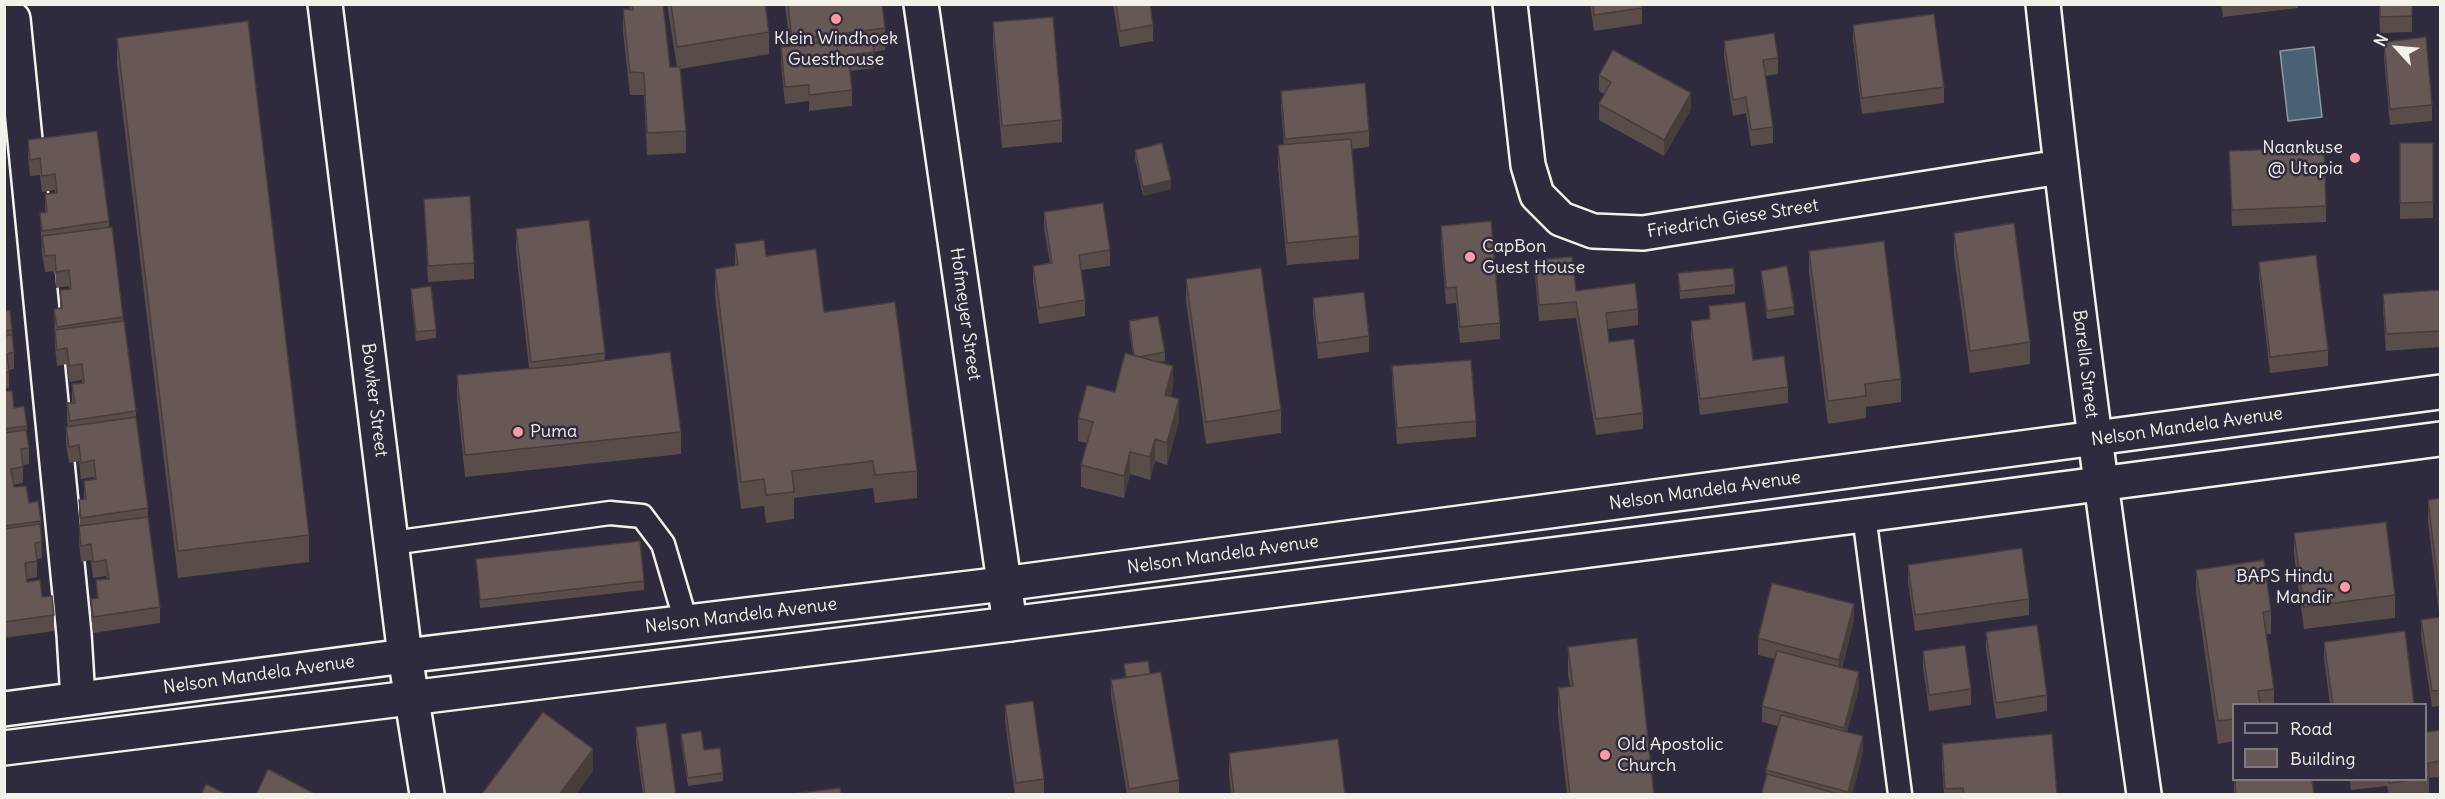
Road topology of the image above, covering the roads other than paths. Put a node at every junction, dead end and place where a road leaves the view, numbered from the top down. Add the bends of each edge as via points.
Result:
1 (325, 4) edge
2 (921, 4) edge
3 (1510, 4) edge
4 (2043, 4) edge
5 (13, 19) dead end
6 (2060, 167) junction
7 (2440, 392) edge
8 (2094, 439) junction
9 (2440, 439) edge
10 (2100, 484) junction
11 (1864, 515) junction
12 (392, 543) junction
13 (1003, 584) junction
14 (686, 622) junction
15 (1010, 624) junction
16 (405, 656) junction
17 (411, 696) junction
18 (78, 699) junction
19 (4, 709) edge
20 (4, 748) edge
21 (427, 795) edge
22 (1900, 795) edge
23 (2144, 795) edge

1 - 12 main road, Bowker Street
2 - 13 main road, Hofmeyer Street
3 - 6 main road, Friedrich Giese Street via 1528,165 1537,195 1561,219 1593,231 1643,233
4 - 6 main road, Barella Street
5 - 18 main road
6 - 8 main road, Barella Street
7 - 8 main road, Nelson Mandela Avenue
8 - 10 main road, Barella Street
8 - 13 main road, Nelson Mandela Avenue
9 - 10 main road
10 - 11 main road
10 - 23 main road, Barella Street
11 - 15 main road
11 - 22 lane
12 - 14 lane via 610,513 642,516 663,544
12 - 16 main road, Bowker Street
13 - 14 main road, Nelson Mandela Avenue
13 - 15 main road, Hofmeyer Street
14 - 16 main road, Nelson Mandela Avenue
15 - 17 main road
16 - 17 main road, Bowker Street
16 - 18 main road, Nelson Mandela Avenue
17 - 20 main road
17 - 21 main road, Bowker Street
18 - 19 main road, Nelson Mandela Avenue

